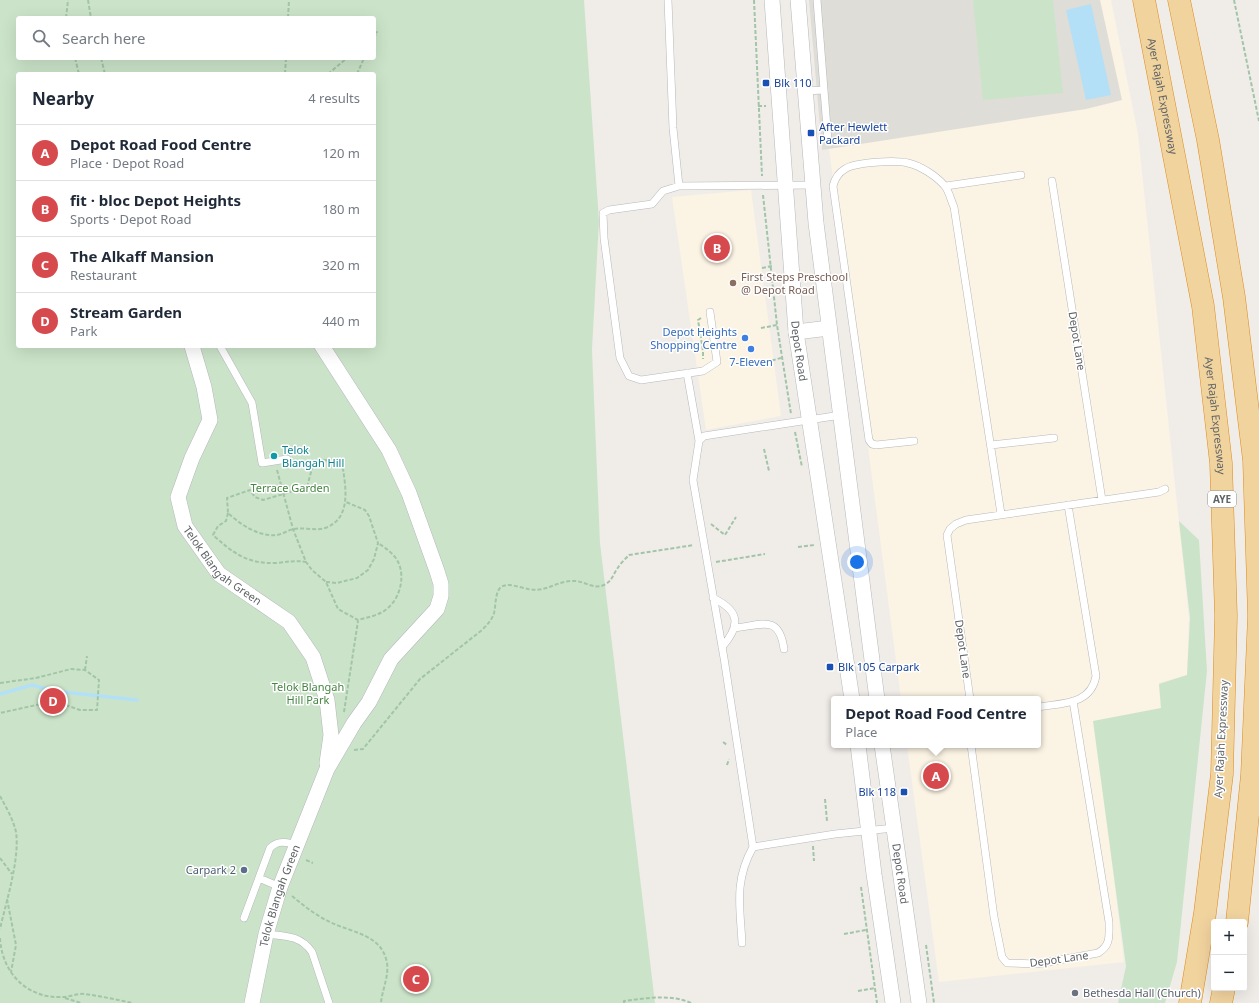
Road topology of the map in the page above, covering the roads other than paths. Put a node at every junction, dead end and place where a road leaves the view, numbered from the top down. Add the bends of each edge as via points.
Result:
1 (668, 0) edge
2 (772, 0) edge
3 (798, 0) edge
4 (817, 0) edge
5 (1144, 0) edge
6 (1179, 0) edge
7 (824, 90) junction
8 (805, 91) junction
9 (828, 141) dead end
10 (1021, 175) dead end
11 (1052, 181) dead end
12 (786, 184) junction
13 (813, 185) junction
14 (679, 186) junction
15 (946, 186) junction
16 (710, 312) road end
17 (829, 328) junction
18 (796, 332) junction
19 (193, 348) edge
20 (221, 348) edge
21 (323, 348) edge
22 (687, 373) junction
23 (841, 415) junction
24 (810, 419) junction
25 (1054, 438) dead end
26 (699, 441) junction
27 (914, 441) dead end
28 (991, 445) junction
29 (287, 458) dead end
30 (1165, 488) dead end
31 (1102, 500) junction
32 (1068, 505) junction
33 (1001, 514) junction
34 (713, 598) junction
35 (735, 628) junction
36 (722, 647) junction
37 (784, 649) dead end
38 (852, 696) edge
39 (877, 696) edge
40 (970, 696) edge
41 (1073, 701) junction
42 (1041, 706) edge
43 (858, 748) edge
44 (882, 748) edge
45 (971, 748) edge
46 (326, 769) junction
47 (894, 828) junction
48 (868, 831) junction
49 (296, 845) junction
50 (754, 848) junction
51 (259, 878) junction
52 (280, 887) junction
53 (244, 918) dead end
54 (1237, 919) edge
55 (266, 934) junction
56 (742, 943) dead end
57 (1223, 991) edge
58 (252, 1003) edge
59 (329, 1003) edge
60 (893, 1003) edge
61 (919, 1003) edge
62 (1190, 1003) edge
63 (1221, 1003) edge

1 - 14 lane via 673,128
2 - 12 street, Depot Road
3 - 8 street
4 - 7 lane
5 - 62 highway, Ayer Rajah Expressway / AYE via 1203,306 1221,463 1226,616 1222,774 1206,913
6 - 54 highway via 1208,140 1234,298 1254,460 1259,616 1252,775
7 - 8 lane
7 - 9 lane
8 - 13 street
10 - 15 lane
11 - 31 lane, Depot Lane
12 - 13 lane
12 - 14 lane
12 - 18 street, Depot Road
13 - 17 street
14 - 22 lane via 662,191 648,207 609,210 603,213 604,238 620,358 628,376 641,380
15 - 27 lane via 922,168 894,162 845,168 836,176 834,186 870,442 876,445
15 - 28 lane via 954,207
16 - 22 lane via 717,362 703,372
17 - 18 street
17 - 23 street
18 - 24 street, Depot Road
19 - 46 street, Telok Blangah Green via 210,420 192,458 178,497 185,526 219,574 289,622 313,657 327,700 331,735
20 - 29 lane via 252,403 262,463
21 - 46 street, Telok Blangah Green via 389,450 409,493 441,584 437,609 392,659 369,702
22 - 26 lane
23 - 24 lane
23 - 39 street
24 - 26 lane via 704,436
24 - 38 street, Depot Road
25 - 28 lane
26 - 34 lane via 693,480
28 - 33 lane
30 - 31 lane, Depot Lane via 1159,492
31 - 32 lane, Depot Lane
32 - 33 lane, Depot Lane
32 - 41 lane via 1096,676 1094,687 1085,697
33 - 40 lane, Depot Lane via 966,520 956,524 947,535
34 - 35 lane via 732,610
34 - 36 lane
35 - 36 lane
35 - 37 lane via 770,624 776,626 782,636
36 - 50 lane
41 - 42 lane
41 - 45 lane, Depot Lane via 1109,922 1109,943 1098,953 1037,964 1007,963 1002,957 994,918
43 - 48 street
44 - 47 street, Depot Road
46 - 49 street, Telok Blangah Green
47 - 48 lane
47 - 61 street, Depot Road
48 - 50 lane
48 - 60 street
49 - 51 lane via 278,842 270,848
49 - 52 street, Telok Blangah Green
50 - 56 lane via 746,861 739,886
51 - 52 lane
51 - 53 lane
52 - 55 street, Telok Blangah Green
55 - 58 street, Telok Blangah Green
55 - 59 lane via 293,936 307,945 312,952
57 - 63 highway

